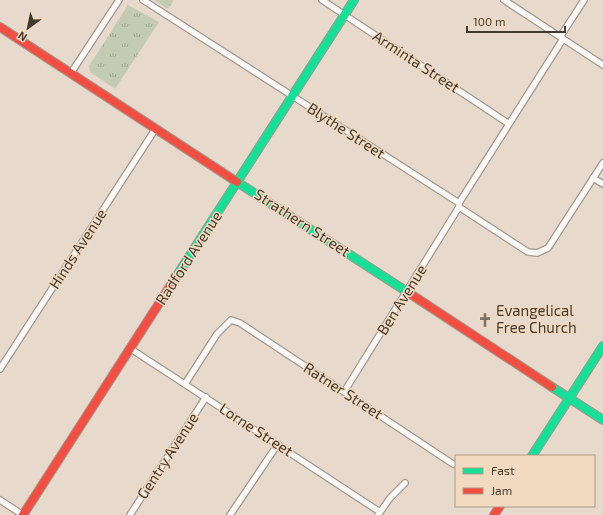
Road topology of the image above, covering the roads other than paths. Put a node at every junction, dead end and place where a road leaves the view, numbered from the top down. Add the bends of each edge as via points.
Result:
1 (119, 0) edge
2 (143, 0) edge
3 (322, 0) edge
4 (354, 0) edge
5 (504, 0) edge
6 (584, 0) edge
7 (345, 15) junction
8 (0, 27) edge
9 (562, 38) junction
10 (603, 65) edge
11 (71, 73) junction
12 (292, 97) junction
13 (509, 124) junction
14 (156, 128) junction
15 (603, 163) edge
16 (593, 178) junction
17 (238, 181) junction
18 (603, 184) edge
19 (459, 205) junction
20 (407, 291) junction
21 (603, 346) edge
22 (131, 348) junction
23 (0, 369) edge
24 (185, 384) junction
25 (344, 392) junction
26 (206, 397) junction
27 (570, 398) junction
28 (603, 420) edge
29 (278, 444) junction
30 (533, 455) edge
31 (453, 464) dead end
32 (405, 483) dead end
33 (0, 500) edge
34 (379, 514) edge
35 (23, 515) edge
36 (130, 515) edge
37 (230, 515) edge

1 - 11 street
2 - 12 street, Blythe Street
3 - 7 street, Arminta Street
4 - 7 main road, Radford Avenue
5 - 9 street
6 - 9 street, Ben Avenue
7 - 12 main road, Radford Avenue
7 - 13 street, Arminta Street
8 - 11 main road, Strathern Street
9 - 10 street
9 - 13 street, Ben Avenue
11 - 14 main road, Strathern Street
12 - 17 main road, Radford Avenue
12 - 19 street, Blythe Street
13 - 19 street, Ben Avenue
14 - 17 main road, Strathern Street
14 - 23 street, Hinds Avenue
15 - 16 street
16 - 18 street
16 - 19 street, Blythe Street via 548,248 537,253 528,252
17 - 20 main road, Strathern Street
17 - 22 main road, Radford Avenue
19 - 20 street, Ben Avenue
20 - 25 street, Ben Avenue
20 - 27 main road, Strathern Street
21 - 27 main road
22 - 24 street, Lorne Street
22 - 35 main road, Radford Avenue
24 - 25 street, Ratner Street via 217,334 231,320 240,323
24 - 26 street, Lorne Street
25 - 31 street, Ratner Street
26 - 29 street, Lorne Street
26 - 36 street, Gentry Avenue
27 - 28 main road, Strathern Street
27 - 30 main road
29 - 34 street, Lorne Street
29 - 37 street
32 - 34 street
33 - 35 street

